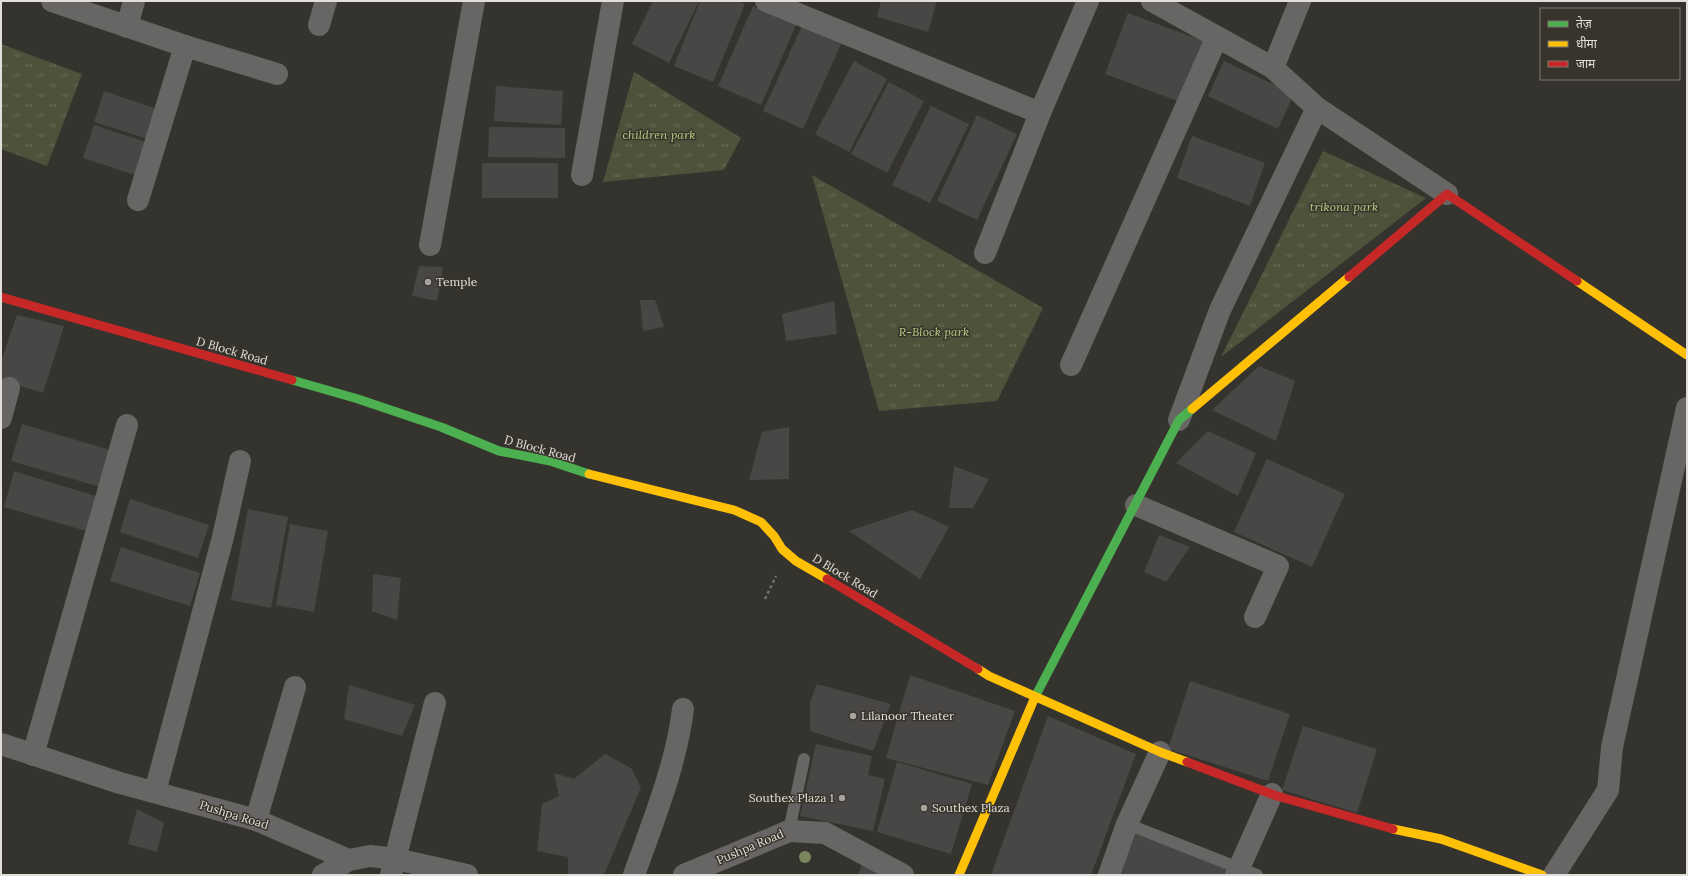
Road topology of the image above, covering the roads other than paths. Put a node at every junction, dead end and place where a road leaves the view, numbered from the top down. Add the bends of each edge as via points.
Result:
1 (52, 1) edge
2 (134, 1) edge
3 (326, 1) edge
4 (474, 1) edge
5 (613, 1) edge
6 (766, 1) edge
7 (1088, 1) edge
8 (1152, 1) edge
9 (1300, 1) edge
10 (319, 25) dead end
11 (127, 26) junction
12 (1218, 37) junction
13 (184, 46) junction
14 (1273, 68) junction
15 (277, 74) dead end
16 (1317, 108) junction
17 (1040, 113) junction
18 (582, 175) dead end
19 (1447, 194) junction
20 (138, 200) dead end
21 (430, 245) dead end
22 (986, 253) dead end
23 (1, 297) edge
24 (1687, 355) edge
25 (1072, 365) dead end
26 (9, 388) dead end
27 (1687, 408) edge
28 (1, 418) edge
29 (1179, 420) junction
30 (127, 425) dead end
31 (240, 461) dead end
32 (1136, 505) junction
33 (1255, 617) dead end
34 (295, 686) dead end
35 (1035, 696) junction
36 (435, 703) dead end
37 (683, 710) dead end
38 (1, 744) edge
39 (1160, 752) junction
40 (33, 755) junction
41 (804, 759) dead end
42 (155, 792) junction
43 (1272, 794) junction
44 (256, 820) junction
45 (1127, 824) junction
46 (789, 831) junction
47 (349, 860) junction
48 (393, 867) edge
49 (1244, 872) edge
50 (323, 875) edge
51 (467, 875) edge
52 (634, 875) edge
53 (684, 875) edge
54 (903, 875) edge
55 (959, 875) edge
56 (1109, 875) edge
57 (1542, 875) edge
58 (1554, 875) edge

1 - 11 street
2 - 11 street
3 - 10 street
4 - 21 street
5 - 18 street
6 - 17 street
7 - 17 street
8 - 12 street
9 - 14 street
11 - 13 street
12 - 14 street
12 - 25 street
13 - 15 street
13 - 20 street
14 - 16 street
16 - 19 street
16 - 29 street via 1220,310
17 - 22 street
19 - 24 street
19 - 29 street
23 - 35 street, D Block Road via 365,401 442,427 499,450 734,510 761,522 782,549 796,561 989,676
26 - 28 street
27 - 58 street via 1612,747 1608,790
29 - 32 street
30 - 40 street
31 - 42 street via 223,537
32 - 33 street via 1278,566
32 - 35 street
34 - 44 street
35 - 39 street, D Block Road
35 - 55 street
36 - 48 street
37 - 52 street via 673,758
38 - 40 street, Pushpa Road
39 - 43 street, D Block Road
39 - 45 street
40 - 42 street, Pushpa Road
41 - 46 lane
42 - 44 street, Pushpa Road
43 - 49 street
43 - 57 street, D Block Road via 1383,827 1441,839
44 - 47 street, Pushpa Road
45 - 49 lane
45 - 56 street
46 - 53 street, Pushpa Road
46 - 54 street, Pushpa Road via 825,834
47 - 48 street via 370,856
47 - 50 street
48 - 51 street

